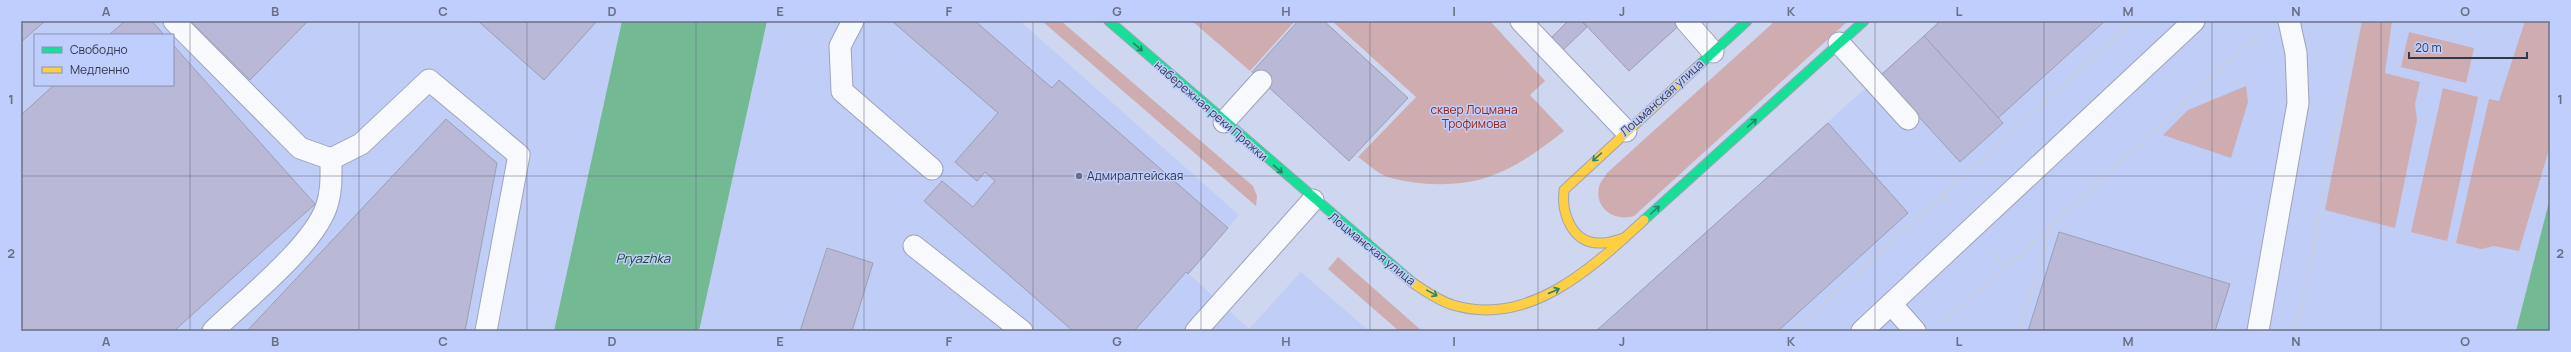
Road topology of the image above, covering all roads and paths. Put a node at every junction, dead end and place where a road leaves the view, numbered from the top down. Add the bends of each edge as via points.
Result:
1 (174, 21) edge
2 (853, 21) edge
3 (1109, 21) edge
4 (1521, 21) edge
5 (1686, 21) edge
6 (1747, 21) edge
7 (1864, 21) edge
8 (2133, 21) edge
9 (2194, 21) edge
10 (2289, 21) edge
11 (2358, 21) edge
12 (2262, 31) dead end
13 (1839, 43) junction
14 (1713, 52) junction
15 (1261, 81) dead end
16 (1908, 119) dead end
17 (1224, 122) junction
18 (1626, 131) junction
19 (331, 159) junction
20 (932, 169) dead end
21 (1313, 200) junction
22 (2052, 226) junction
23 (1624, 238) junction
24 (914, 246) dead end
25 (1891, 304) junction
26 (1938, 326) dead end
27 (213, 331) edge
28 (486, 331) edge
29 (1022, 331) edge
30 (1196, 331) edge
31 (1793, 331) edge
32 (1862, 331) edge
33 (1915, 331) edge
34 (2019, 331) edge
35 (2258, 331) edge
36 (2296, 331) edge

1 - 19 lane via 300,148
2 - 20 lane via 840,46 842,91
3 -> 17 main road, набережная реки Пряжки
4 - 18 lane
5 - 14 lane
6 - 14 main road, Лоцманская улица
7 - 13 main road, Лоцманская улица
8 - 31 path
9 - 25 lane
10 - 35 lane via 2296,53 2298,103
11 - 36 path
12 - 22 path
13 - 16 lane
23 -> 13 main road, Лоцманская улица
14 - 18 main road, Лоцманская улица
15 - 17 lane
17 -> 21 main road, набережная реки Пряжки
18 -> 23 main road, Лоцманская улица via 1573,179 1564,190 1561,201 1563,213 1579,235 1591,242 1608,243
19 - 27 lane via 330,191 326,208 310,238
19 - 28 lane via 361,144 429,80 519,155
21 -> 23 main road, Лоцманская улица via 1407,280 1452,305 1486,312 1519,307 1565,286
21 - 30 lane
22 - 26 path
22 - 34 path
24 - 29 lane
25 - 32 lane
25 - 33 lane

